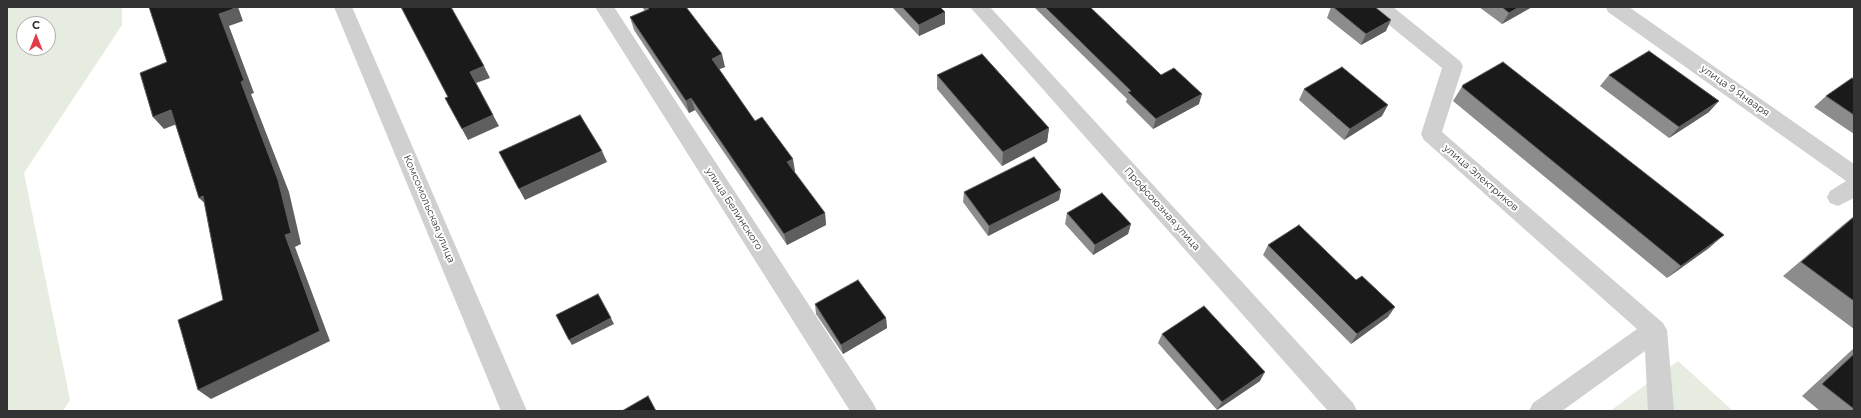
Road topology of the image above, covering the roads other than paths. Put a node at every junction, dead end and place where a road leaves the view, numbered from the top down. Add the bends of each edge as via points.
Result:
1 (344, 7) edge
2 (604, 7) edge
3 (979, 7) edge
4 (1380, 7) edge
5 (1615, 7) edge
6 (1854, 175) edge
7 (1655, 330) junction
8 (514, 411) edge
9 (864, 411) edge
10 (1344, 411) edge
11 (1542, 411) edge
12 (1661, 411) edge

1 - 8 street, Комсомольская улица
2 - 9 street, улица Белинского
3 - 10 street, Профсоюзная улица
4 - 7 street, улица Электриков via 1453,66 1431,134
5 - 6 street, улица 9 Января
7 - 11 street
7 - 12 street

